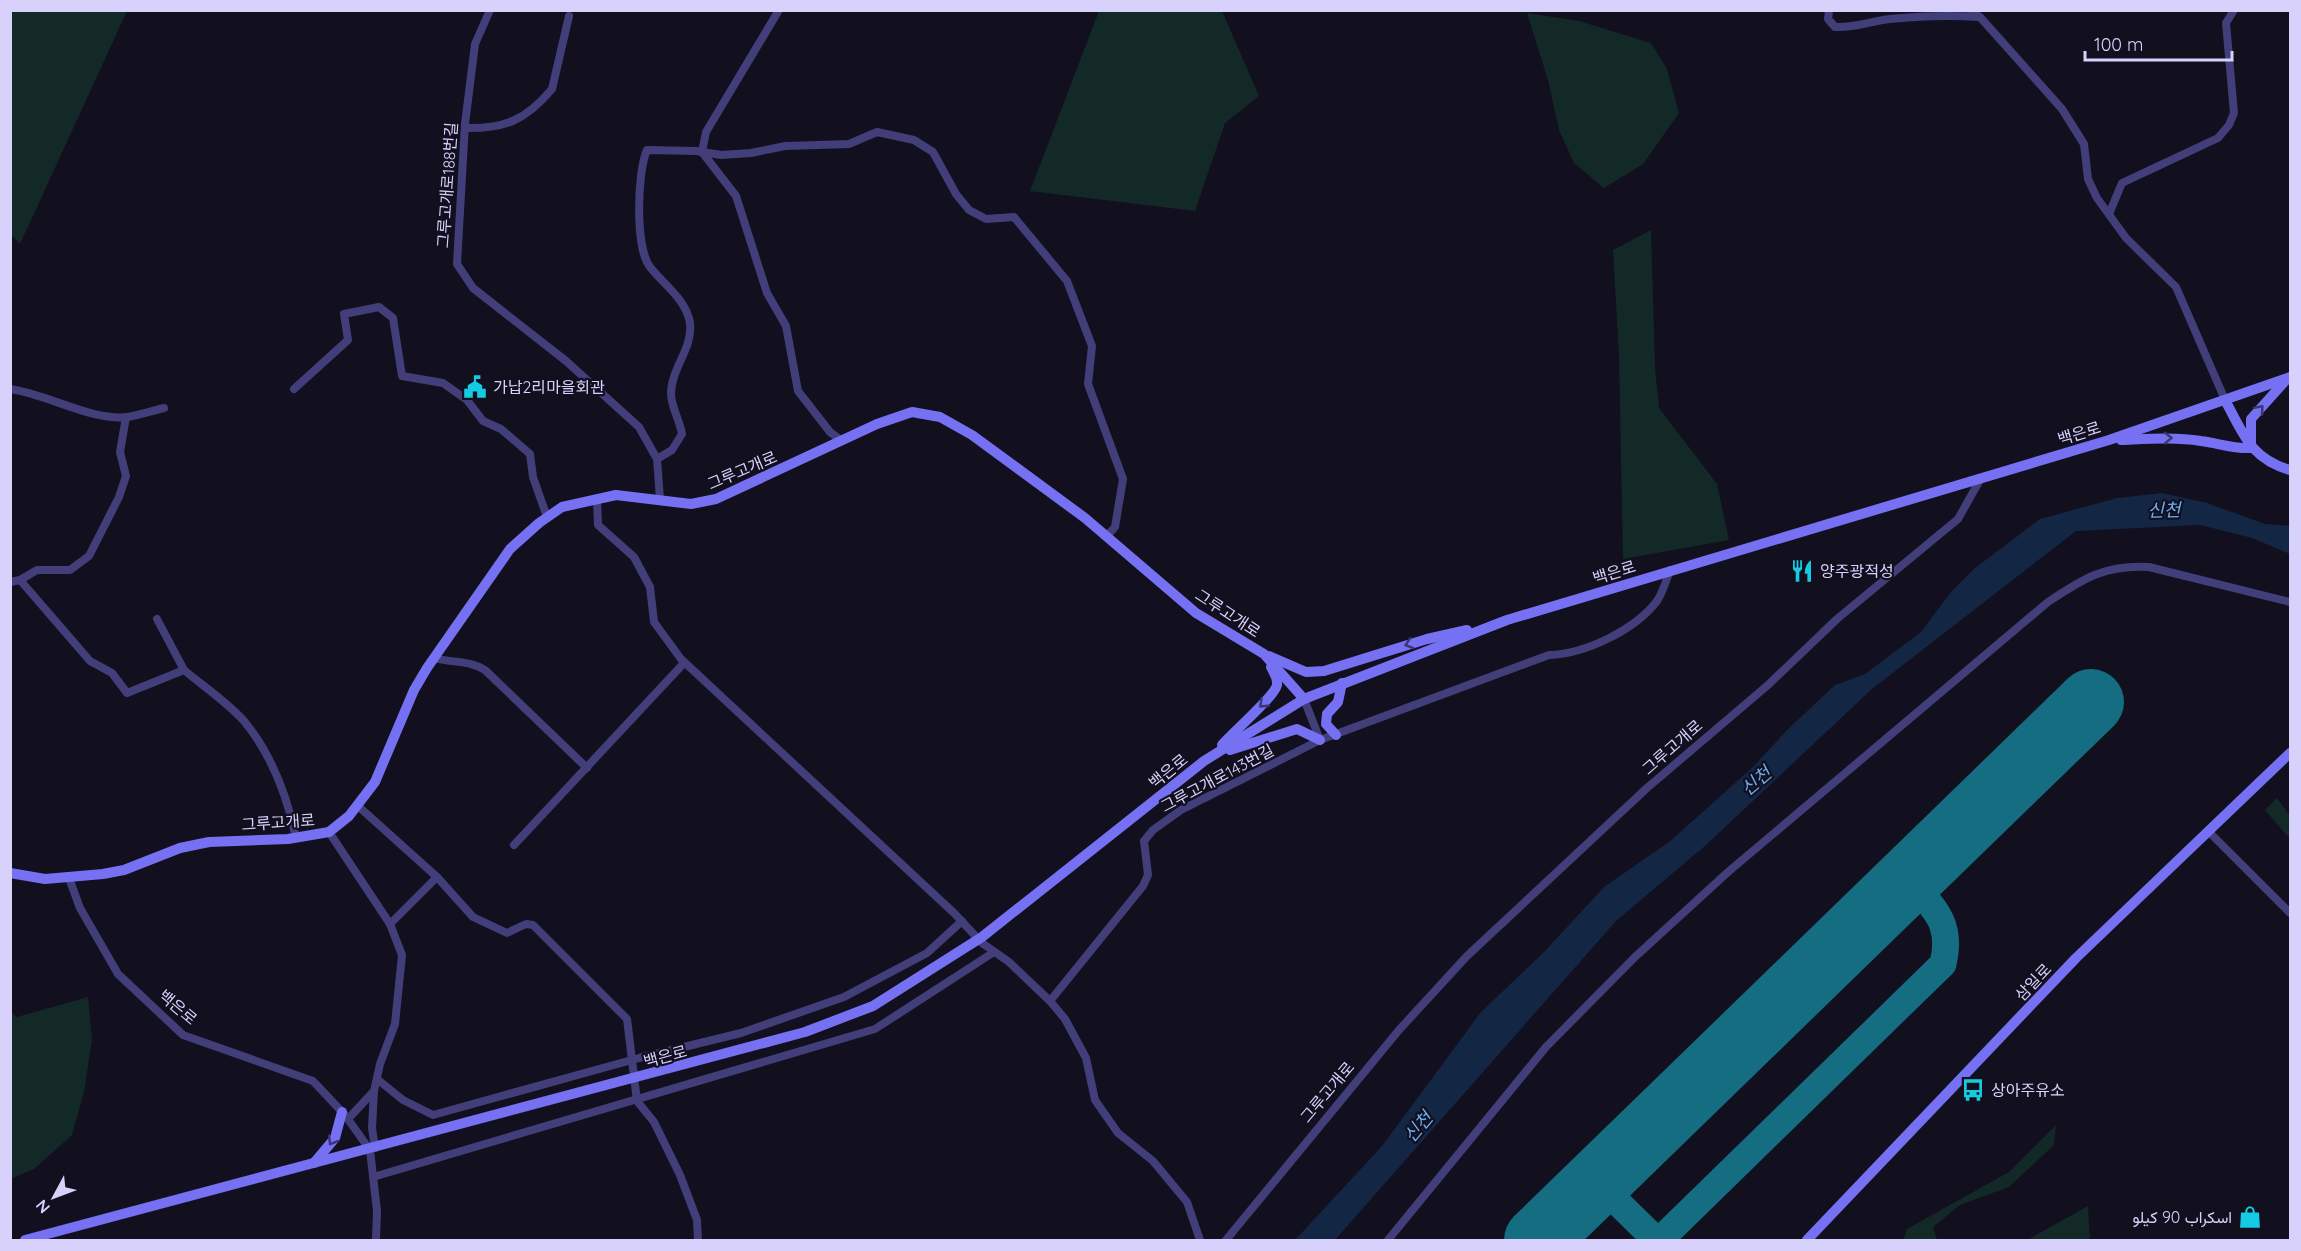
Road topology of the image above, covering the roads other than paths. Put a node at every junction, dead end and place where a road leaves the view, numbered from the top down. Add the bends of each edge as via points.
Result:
1 (490, 10) edge
2 (779, 10) edge
3 (1828, 10) edge
4 (1970, 10) edge
5 (2234, 10) edge
6 (569, 16) dead end
7 (1980, 17) junction
8 (465, 128) junction
9 (702, 152) junction
10 (2109, 214) junction
11 (2289, 378) edge
12 (10, 389) edge
13 (294, 389) dead end
14 (2226, 402) junction
15 (164, 408) dead end
16 (126, 417) junction
17 (2109, 440) junction
18 (842, 441) junction
19 (2251, 448) junction
20 (657, 459) junction
21 (2290, 470) edge
22 (1981, 478) junction
23 (597, 499) junction
24 (660, 499) junction
25 (547, 517) junction
26 (1107, 537) junction
27 (1670, 570) junction
28 (15, 581) edge
29 (2290, 602) edge
30 (157, 619) dead end
31 (1507, 620) junction
32 (1264, 654) junction
33 (434, 658) junction
34 (684, 663) junction
35 (184, 670) junction
36 (1342, 683) junction
37 (1304, 699) junction
38 (1336, 735) junction
39 (1320, 740) junction
40 (2290, 753) edge
41 (1212, 755) junction
42 (587, 768) junction
43 (358, 806) junction
44 (329, 832) junction
45 (2209, 832) junction
46 (296, 838) junction
47 (514, 845) dead end
48 (10, 873) edge
49 (437, 877) junction
50 (69, 878) junction
51 (2290, 913) edge
52 (962, 921) junction
53 (390, 924) junction
54 (994, 952) junction
55 (1050, 1001) junction
56 (630, 1060) junction
57 (377, 1079) junction
58 (633, 1080) junction
59 (374, 1091) junction
60 (637, 1101) junction
61 (345, 1116) junction
62 (373, 1149) junction
63 (312, 1165) junction
64 (373, 1177) junction
65 (25, 1240) edge
66 (376, 1240) edge
67 (698, 1240) edge
68 (1200, 1240) edge
69 (1226, 1240) edge
70 (1388, 1240) edge
71 (1806, 1240) edge

1 - 8 street, 그루고개로188번길 via 475,44
2 - 9 street via 706,132
3 - 7 street via 1828,19 1835,27 1851,28 1887,19
4 - 7 street
5 - 10 street via 2226,23 2234,113 2229,125 2218,138 2122,183
6 - 8 street via 552,89 545,98 503,127
7 - 10 street via 2062,109 2084,144 2088,179
8 - 20 street, 그루고개로188번길 via 457,264 472,288 566,361 639,427
9 - 18 street via 736,196 767,293 786,326 798,391 830,432
9 - 20 street via 646,150 641,163 644,250 649,266 676,294 690,322 689,343 671,394 682,434 672,450
9 - 26 street via 721,155 786,146 849,144 877,132 914,140 933,152 969,210 986,219 1014,217 1067,281 1092,346 1088,384 1123,479 1115,527
10 - 14 street via 2126,238 2176,287
11 - 14 main road, 백은로
19 -> 11 main road via 2251,419
12 - 16 street via 86,411
13 - 25 street via 348,340 344,314 380,307 393,318 402,376 443,383 467,400 483,421 501,429 530,454 533,477
14 - 17 main road, 백은로
14 - 19 main road
15 - 16 street
16 - 28 street via 120,452 126,476 88,556 70,570 37,570
17 -> 19 main road via 2175,438 2235,449
17 - 22 main road, 백은로
18 - 24 main road, 그루고개로 via 716,499 691,504
18 - 26 main road, 그루고개로 via 912,412 940,417 972,435
19 - 21 main road via 2270,465
20 - 24 street, 그루고개로188번길
22 - 27 main road, 백은로
22 - 69 street, 그루고개로 via 1958,519 1837,619 1768,685 1647,788 1467,956 1399,1030
23 - 24 main road, 그루고개로 via 616,495
23 - 25 main road, 그루고개로 via 562,507
23 - 34 street via 598,525 634,556 650,587 654,622
25 - 33 main road, 그루고개로 via 510,549
26 - 32 main road, 그루고개로 via 1196,614
27 - 31 main road, 백은로
27 - 38 street via 1656,602 1638,619 1600,643 1564,655 1549,655
28 - 35 street via 90,661 112,673 127,693
29 - 70 street via 2149,567 2129,566 2087,576 2048,602 1728,872 1635,957 1546,1047
30 - 35 street
31 -> 32 main road via 1427,639 1324,671 1291,668
31 - 36 main road, 백은로
32 - 37 main road, 그루고개로
32 -> 41 main road via 1277,678 1277,687
33 - 42 street via 474,663 485,670
33 - 43 main road, 그루고개로 via 414,690 375,782
34 - 42 street
34 - 52 street
35 - 46 street via 243,720 268,758 288,803
36 - 37 main road, 백은로
36 - 38 main road via 1338,702 1327,714 1326,724
37 - 39 street
37 - 41 main road, 백은로
38 - 39 street
39 - 41 main road via 1289,729
39 - 55 street, 그루고개로143번길 via 1181,810 1153,830 1144,841 1148,875 1143,886
40 - 45 main road, 삼일로
41 - 58 main road, 백은로 via 1006,918 873,1006 805,1032
42 - 47 street
43 - 44 main road, 그루고개로
43 - 49 street
44 - 46 main road, 그루고개로
44 - 53 street
45 - 51 street
45 - 71 main road, 삼일로 via 2076,958
46 - 50 main road, 그루고개로 via 209,842 180,848 124,870
48 - 50 main road, 그루고개로 via 45,879
49 - 53 street
49 - 56 street via 473,916 507,933 526,924 533,925 627,1019
50 - 61 street, 백은로 via 80,908 118,974 183,1035 313,1081
52 - 54 street
52 - 56 street via 927,953 844,997 741,1033
53 - 57 street via 402,956 395,1024
54 - 55 street
54 - 60 street via 875,1029
55 - 68 street via 1065,1019 1086,1058 1095,1100 1118,1133 1153,1161 1187,1202
56 - 57 street via 434,1116 403,1100
56 - 58 street
57 - 59 street
58 - 60 street
58 - 62 main road, 백은로
59 - 61 street
59 - 62 street
60 - 64 street
60 - 67 street via 654,1122 680,1175 697,1220
61 - 62 street, 백은로
61 -> 63 main road via 336,1137
62 - 63 main road, 백은로
62 - 64 street
63 - 65 main road, 백은로
64 - 66 street

